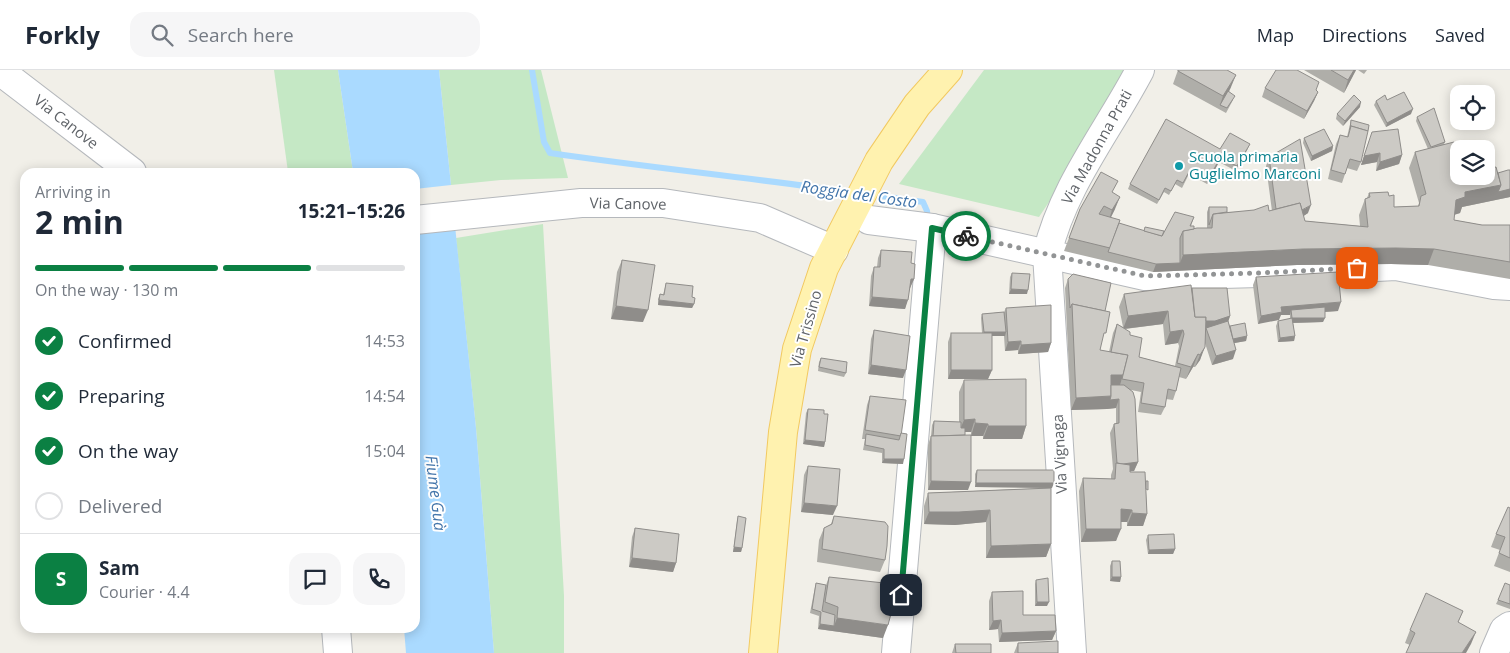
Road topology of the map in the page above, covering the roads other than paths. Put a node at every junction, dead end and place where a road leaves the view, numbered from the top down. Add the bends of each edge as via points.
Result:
1 (948, 70) edge
2 (1140, 70) edge
3 (0, 71) edge
4 (127, 168) edge
5 (420, 220) edge
6 (869, 220) dead end
7 (932, 228) junction
8 (834, 250) junction
9 (1048, 254) junction
10 (1505, 290) edge
11 (1510, 626) edge
12 (336, 633) edge
13 (338, 653) edge
14 (763, 653) edge
15 (896, 653) edge
16 (1072, 653) edge
17 (1494, 653) edge

1 - 8 main road, Via Trissino via 917,105 878,161
2 - 9 street, Via Madonna Prati via 1071,189 1052,235
3 - 4 street, Via Canove
5 - 8 street, Via Canove via 581,203 662,203 760,218
6 - 7 street
7 - 9 street
7 - 15 street
8 - 14 main road, Via Trissino via 824,268 797,349 784,432
9 - 10 street via 1145,276 1396,266
9 - 16 street, Via Vignaga
11 - 17 street via 1504,630
12 - 13 street

